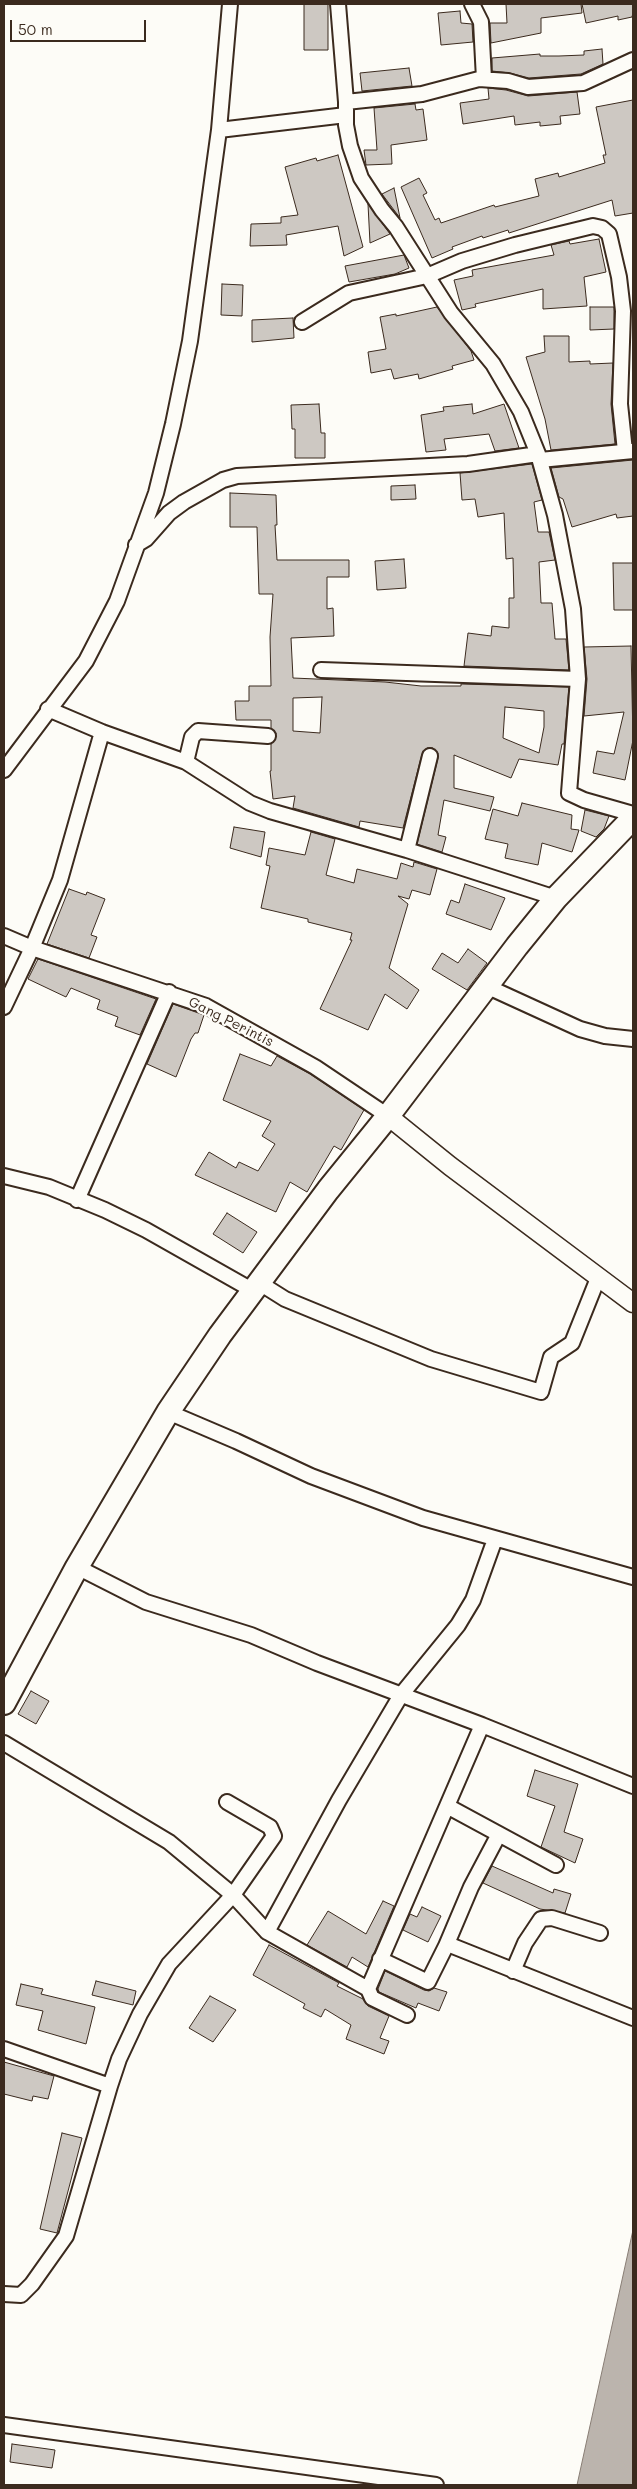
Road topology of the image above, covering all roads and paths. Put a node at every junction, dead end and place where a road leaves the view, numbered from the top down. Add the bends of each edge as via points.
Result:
1 (230, 4) edge
2 (338, 4) edge
3 (472, 4) edge
4 (633, 60) edge
5 (484, 80) junction
6 (346, 109) junction
7 (219, 130) junction
8 (427, 276) junction
9 (302, 322) dead end
10 (629, 451) edge
11 (539, 457) junction
12 (135, 546) junction
13 (321, 670) dead end
14 (578, 679) junction
15 (48, 709) junction
16 (102, 732) junction
17 (268, 736) dead end
18 (430, 756) dead end
19 (186, 762) junction
20 (4, 770) edge
21 (633, 814) edge
22 (633, 818) edge
23 (407, 850) junction
24 (556, 898) junction
25 (4, 936) edge
26 (32, 948) junction
27 (486, 986) junction
28 (169, 992) junction
29 (4, 1007) edge
30 (633, 1039) edge
31 (388, 1116) junction
32 (4, 1176) edge
33 (77, 1200) junction
34 (598, 1278) junction
35 (255, 1286) junction
36 (633, 1304) edge
37 (168, 1412) junction
38 (495, 1538) junction
39 (77, 1567) junction
40 (633, 1578) edge
41 (400, 1695) junction
42 (4, 1703) edge
43 (482, 1725) junction
44 (4, 1743) edge
45 (633, 1786) edge
46 (227, 1802) dead end
47 (447, 1806) junction
48 (498, 1834) junction
49 (556, 1865) dead end
50 (233, 1895) junction
51 (267, 1932) junction
52 (600, 1933) dead end
53 (446, 1946) junction
54 (380, 1959) junction
55 (513, 1971) junction
56 (368, 1989) junction
57 (408, 2015) dead end
58 (633, 2018) edge
59 (4, 2049) edge
60 (110, 2086) junction
61 (4, 2294) edge
62 (4, 2425) edge
63 (436, 2485) edge

1 - 7 street
2 - 6 street
3 - 5 street via 481,22
4 - 5 street via 583,83 528,87 508,81
5 - 6 street
6 - 7 street
6 - 8 street via 350,146 361,178
7 - 12 street via 190,341 156,493
8 - 9 street via 349,293
8 - 10 street via 462,261 515,245 593,226 609,234 623,311 620,404
8 - 11 street via 451,313 493,364 521,412
10 - 11 street
11 - 12 street via 468,464 237,476 223,480 184,502
11 - 14 street via 555,516 573,610
12 - 15 street via 117,601 86,661
13 - 14 street
14 - 21 street via 569,793
15 - 16 street
15 - 20 street
16 - 19 street
16 - 26 street via 60,880
17 - 19 street via 198,731 192,737
18 - 23 street
19 - 23 street via 270,811
22 - 24 main road
23 - 24 street
24 - 27 main road
25 - 26 street, Gang Perintis
26 - 28 street, Gang Perintis
26 - 29 street
27 - 30 street via 580,1029
27 - 31 main road
28 - 31 street, Gang Perintis via 206,1006 315,1067
28 - 33 street
31 - 34 street
31 - 35 main road
32 - 33 street via 49,1187
33 - 35 street via 105,1210
34 - 35 street via 572,1343 551,1358 541,1392 422,1355
34 - 36 street
35 - 37 main road
37 - 38 street via 311,1476 423,1518
37 - 39 main road
38 - 40 street
38 - 41 street via 473,1600 458,1625
39 - 41 street via 146,1602 251,1635
39 - 42 main road
41 - 43 street
41 - 51 street
43 - 45 street
43 - 47 street
44 - 50 street via 169,1842
46 - 50 street via 274,1832
47 - 48 street
47 - 54 street
48 - 49 street
48 - 53 street via 470,1887
50 - 51 street
50 - 60 street via 169,1964 140,2014
51 - 56 street
52 - 55 street via 552,1918 541,1919 529,1935
53 - 54 street via 428,1982
53 - 55 street
54 - 56 street
55 - 58 street
56 - 57 street via 372,1998
59 - 60 street
60 - 61 street via 66,2236 21,2295
62 - 63 street

